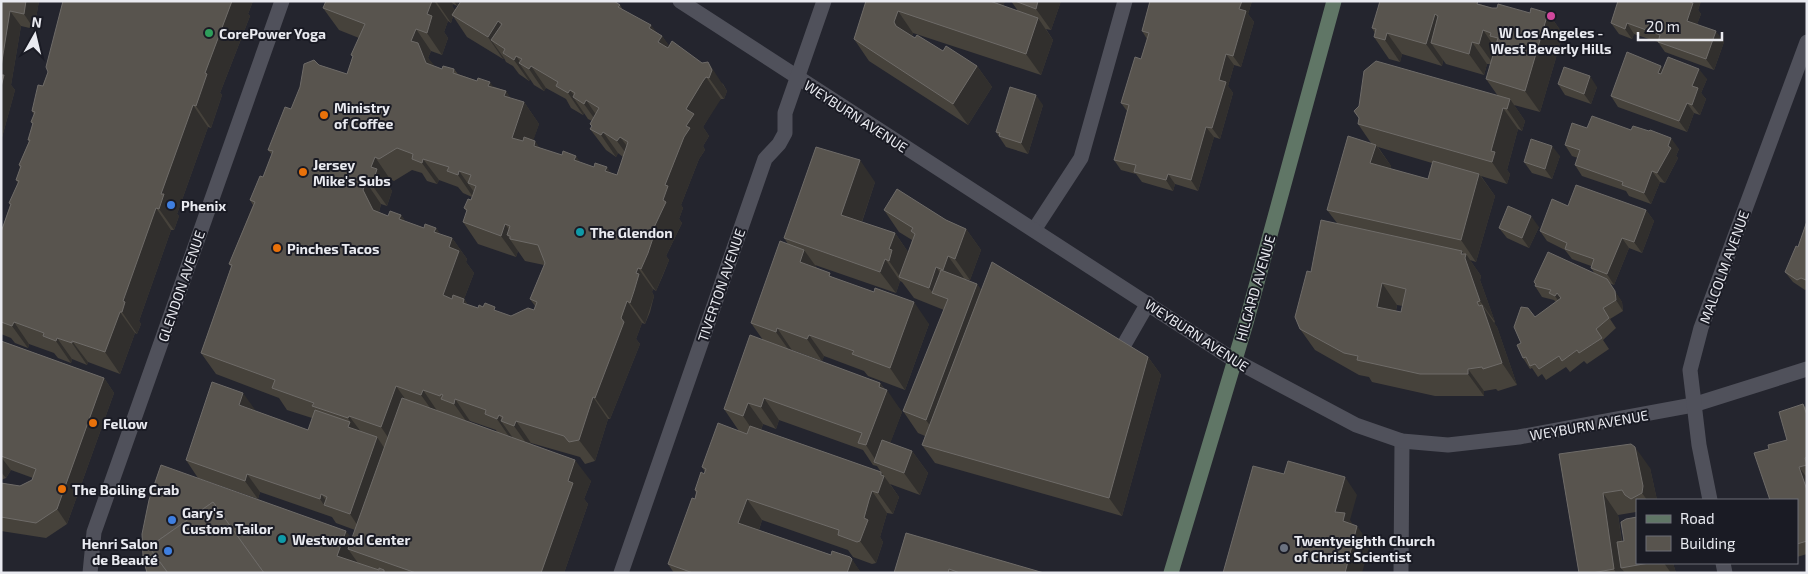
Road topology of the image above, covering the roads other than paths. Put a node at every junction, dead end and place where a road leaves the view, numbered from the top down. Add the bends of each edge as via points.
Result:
1 (282, 1) edge
2 (680, 1) edge
3 (824, 1) edge
4 (1125, 1) edge
5 (1334, 1) edge
6 (1807, 42) edge
7 (796, 77) junction
8 (1034, 230) junction
9 (1148, 304) junction
10 (1121, 350) edge
11 (1234, 360) junction
12 (1807, 369) edge
13 (1693, 405) junction
14 (1402, 441) junction
15 (1710, 499) edge
16 (90, 573) edge
17 (621, 573) edge
18 (1171, 573) edge
19 (1401, 573) edge

1 - 16 street, GLENDON AVENUE via 94,532
2 - 7 street, WEYBURN AVENUE
3 - 7 street, TIVERTON AVENUE
4 - 8 street via 1081,158
5 - 11 street, HILGARD AVENUE
6 - 13 street, MALCOLM AVENUE via 1701,328 1690,370
7 - 8 street, WEYBURN AVENUE
7 - 17 street, TIVERTON AVENUE via 785,113 784,133 780,144 764,159
8 - 9 street, WEYBURN AVENUE
9 - 10 street
9 - 11 street, WEYBURN AVENUE
11 - 14 street, WEYBURN AVENUE via 1356,425
11 - 18 street, HILGARD AVENUE
12 - 13 street, WEYBURN AVENUE
13 - 14 street, WEYBURN AVENUE via 1518,437 1448,445
13 - 15 street, MALCOLM AVENUE
14 - 19 street

